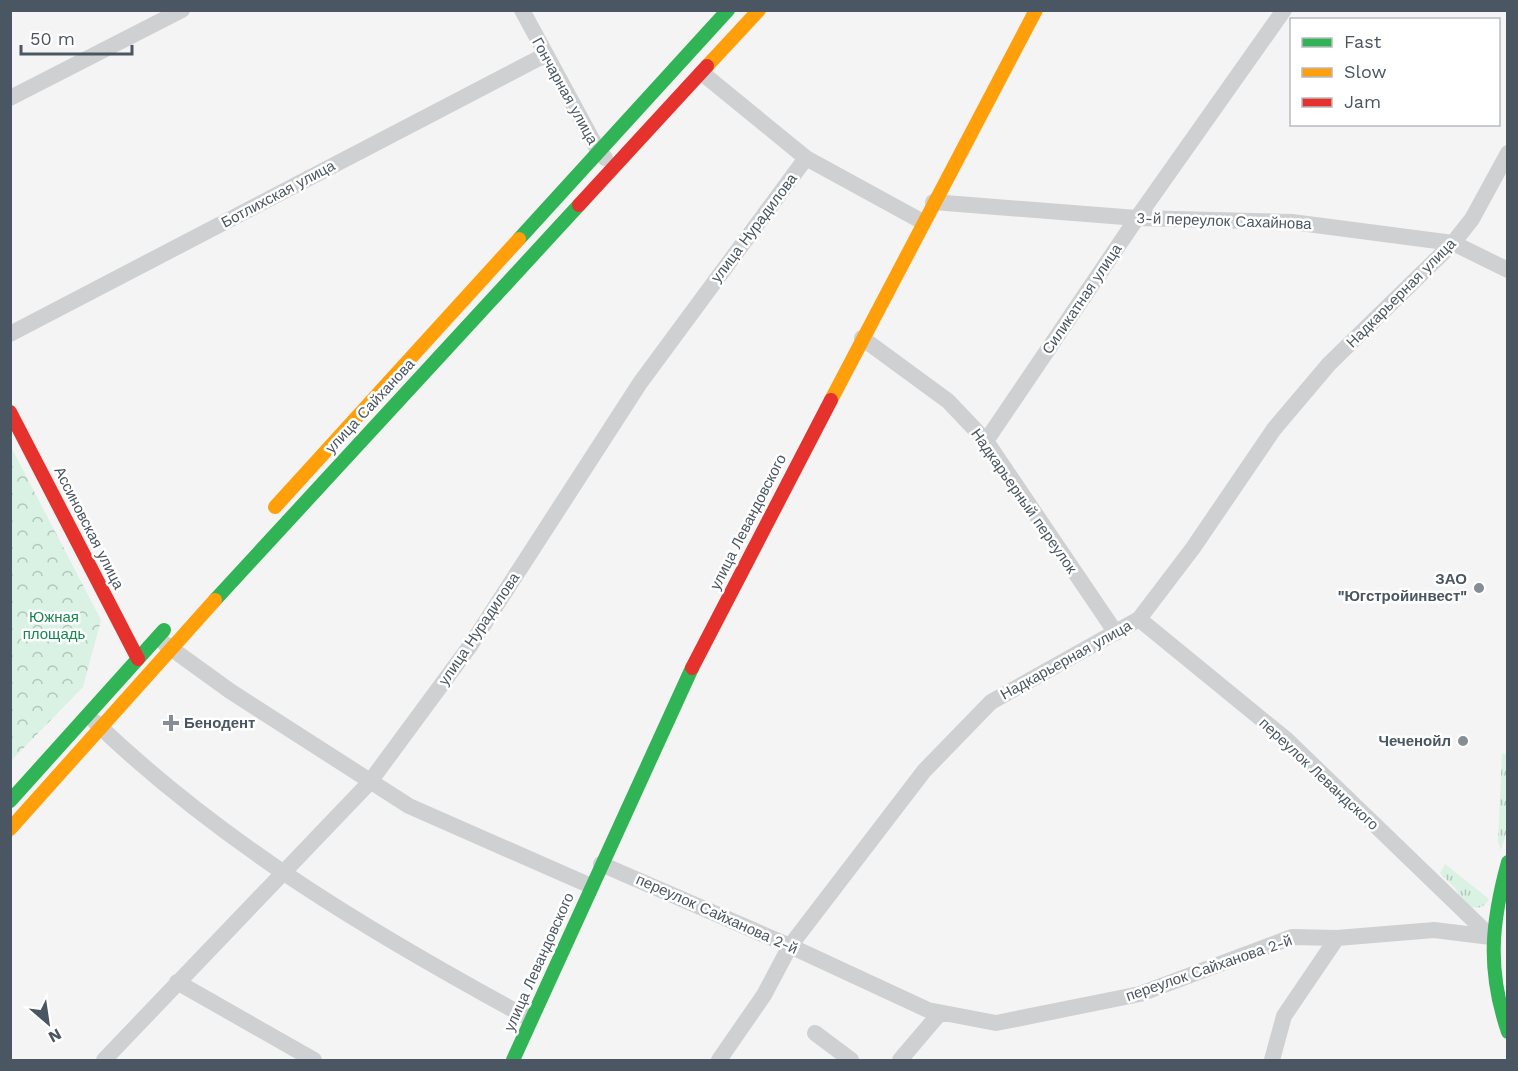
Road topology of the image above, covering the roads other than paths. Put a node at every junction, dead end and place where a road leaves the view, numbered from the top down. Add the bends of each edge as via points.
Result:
1 (182, 10) edge
2 (522, 10) edge
3 (728, 10) edge
4 (759, 10) edge
5 (1036, 10) edge
6 (1284, 10) edge
7 (545, 55) junction
8 (702, 73) junction
9 (10, 98) edge
10 (599, 153) junction
11 (1508, 153) edge
12 (806, 158) junction
13 (615, 167) junction
14 (933, 202) junction
15 (1137, 218) junction
16 (923, 222) junction
17 (1453, 243) junction
18 (1508, 270) edge
19 (10, 334) edge
20 (862, 338) junction
21 (10, 412) edge
22 (986, 441) junction
23 (268, 514) dead end
24 (173, 620) dead end
25 (1140, 620) junction
26 (1116, 633) junction
27 (157, 638) junction
28 (170, 649) junction
29 (138, 659) junction
30 (88, 715) junction
31 (102, 729) junction
32 (369, 783) junction
33 (10, 801) edge
34 (10, 829) edge
35 (1508, 862) edge
36 (601, 864) junction
37 (281, 873) junction
38 (591, 885) junction
39 (1337, 938) junction
40 (1491, 938) junction
41 (790, 946) junction
42 (177, 982) junction
43 (940, 1012) junction
44 (530, 1019) junction
45 (1508, 1032) edge
46 (815, 1033) dead end
47 (104, 1060) edge
48 (314, 1060) edge
49 (513, 1060) edge
50 (719, 1060) edge
51 (851, 1060) edge
52 (900, 1060) edge
53 (1272, 1060) edge

1 - 9 street
2 - 7 street, Гончарная улица
3 - 10 main road, улица Сайханова
4 - 8 main road, улица Сайханова
5 - 14 main road, улица Левандовского
6 - 15 street, Силикатная улица
7 - 10 street, Гончарная улица
7 - 19 street, Ботлихская улица
8 - 12 street
8 - 13 main road, улица Сайханова
10 - 13 street, Гончарная улица
10 - 23 main road, улица Сайханова
11 - 17 street, Надкарьерная улица via 1472,219
12 - 16 street
12 - 32 street, улица Нурадилова via 640,383 470,646
13 - 28 main road, улица Сайханова
14 - 15 street, 3-й переулок Сахайнова
14 - 16 main road, улица Левандовского
15 - 17 street, 3-й переулок Сахайнова via 1293,222
15 - 22 street, Силикатная улица
16 - 20 main road, улица Левандовского
17 - 18 street, 3-й переулок Сахайнова
17 - 25 street, Надкарьерная улица via 1329,364 1274,429
20 - 22 street, Надкарьерный переулок via 948,401
20 - 36 main road, улица Левандовского via 701,648
21 - 29 main road, Ассиновская улица
22 - 26 street, Надкарьерный переулок
24 - 27 main road
25 - 26 street, Надкарьерная улица
25 - 40 street, переулок Левандского via 1287,740
26 - 41 street, Надкарьерная улица via 991,702 924,771
27 - 28 street
27 - 29 main road
28 - 31 main road, улица Сайханова
28 - 32 street
29 - 30 main road
30 - 31 street
30 - 33 main road
31 - 34 main road, улица Сайханова
31 - 37 street
32 - 37 street, улица Нурадилова
32 - 38 street via 409,806
35 - 40 main road
36 - 38 main road, улица Левандовского
36 - 41 street, переулок Сайханова 2-й
37 - 42 street, улица Нурадилова
37 - 44 street via 418,958
38 - 44 main road, улица Левандовского
39 - 40 street, переулок Сайханова 2-й via 1434,930
39 - 43 street, переулок Сайханова 2-й via 1292,937 1140,994 996,1023
39 - 53 street via 1284,1016
40 - 45 main road via 1497,996
41 - 43 street, переулок Сайханова 2-й via 928,1010
41 - 50 street, Надкарьерная улица via 764,995
42 - 47 street, улица Нурадилова
42 - 48 street
43 - 52 street
44 - 49 main road, улица Левандовского
46 - 51 street

